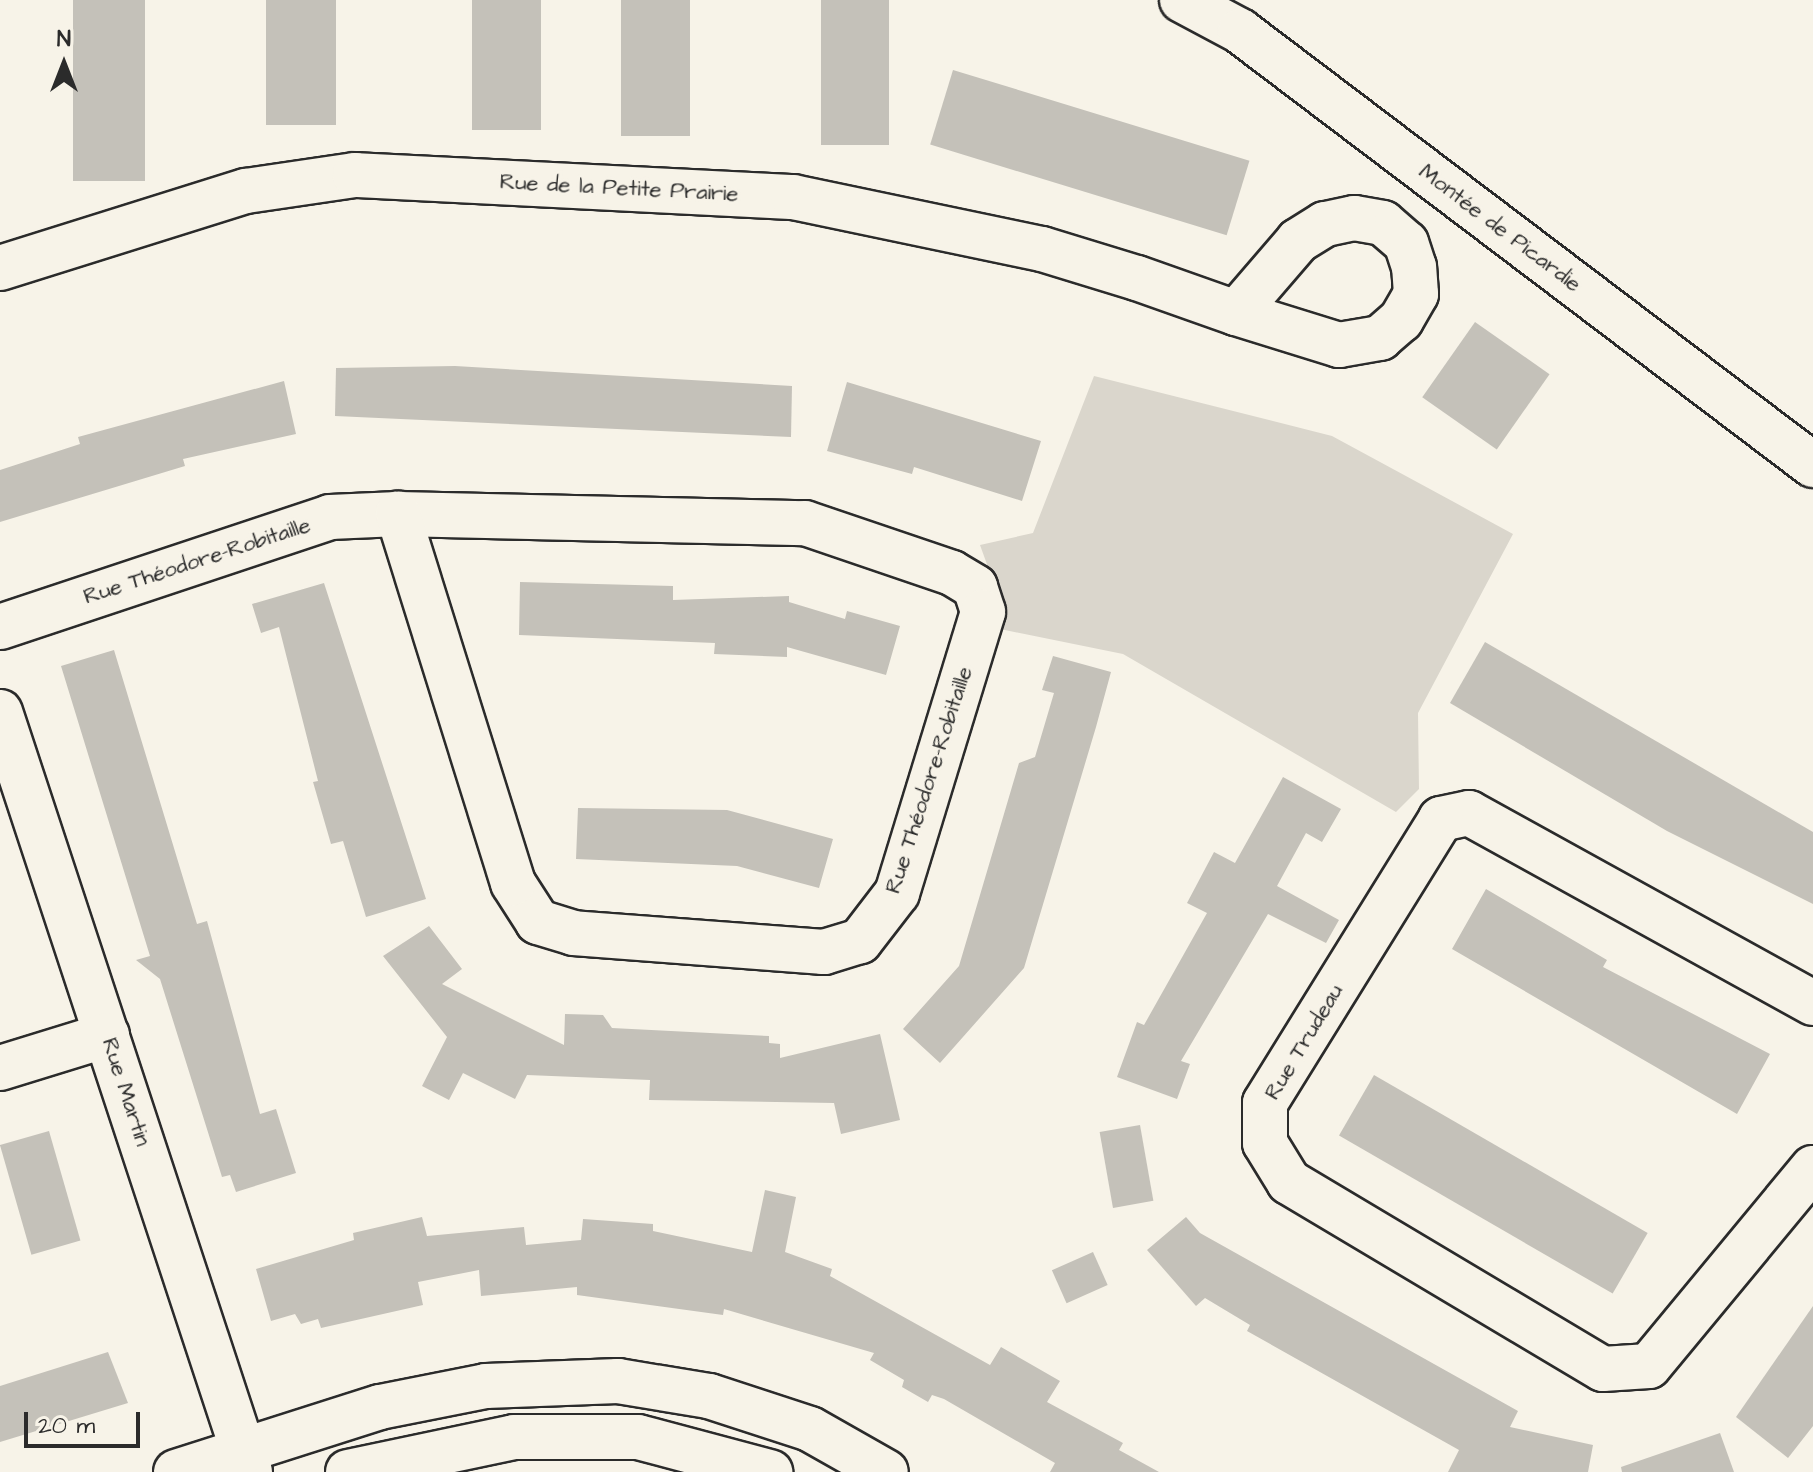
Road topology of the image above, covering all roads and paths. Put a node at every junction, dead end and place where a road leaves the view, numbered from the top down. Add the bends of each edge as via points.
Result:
1 (1182, 0) edge
2 (0, 268) edge
3 (1236, 313) dead end
4 (1813, 465) edge
5 (398, 514) junction
6 (0, 627) edge
7 (0, 712) edge
8 (1813, 1003) edge
9 (107, 1035) junction
10 (0, 1068) edge
11 (1813, 1168) edge
12 (248, 1462) edge
13 (176, 1472) edge
14 (348, 1472) edge
15 (770, 1472) edge
16 (886, 1472) edge

1 - 4 street, Montée de Picardie via 1240,31
2 - 3 street, Rue de la Petite Prairie via 246,191 355,175 793,197 1042,249
5 - 5 street, Rue Théodore-Robitaille via 805,523 975,587 983,612 897,893 860,941 824,952 574,933 538,922 513,883
5 - 6 street, Rue Théodore-Robitaille via 330,517
7 - 9 street, Rue Martin
8 - 11 street, Rue Trudeau via 1469,813 1441,819 1265,1103 1265,1143 1289,1182 1603,1369 1649,1366
9 - 10 street
9 - 12 street, Rue Martin
12 - 13 street
12 - 16 street via 380,1407 486,1386 618,1381 709,1396 810,1429
14 - 15 street via 514,1437 638,1437

